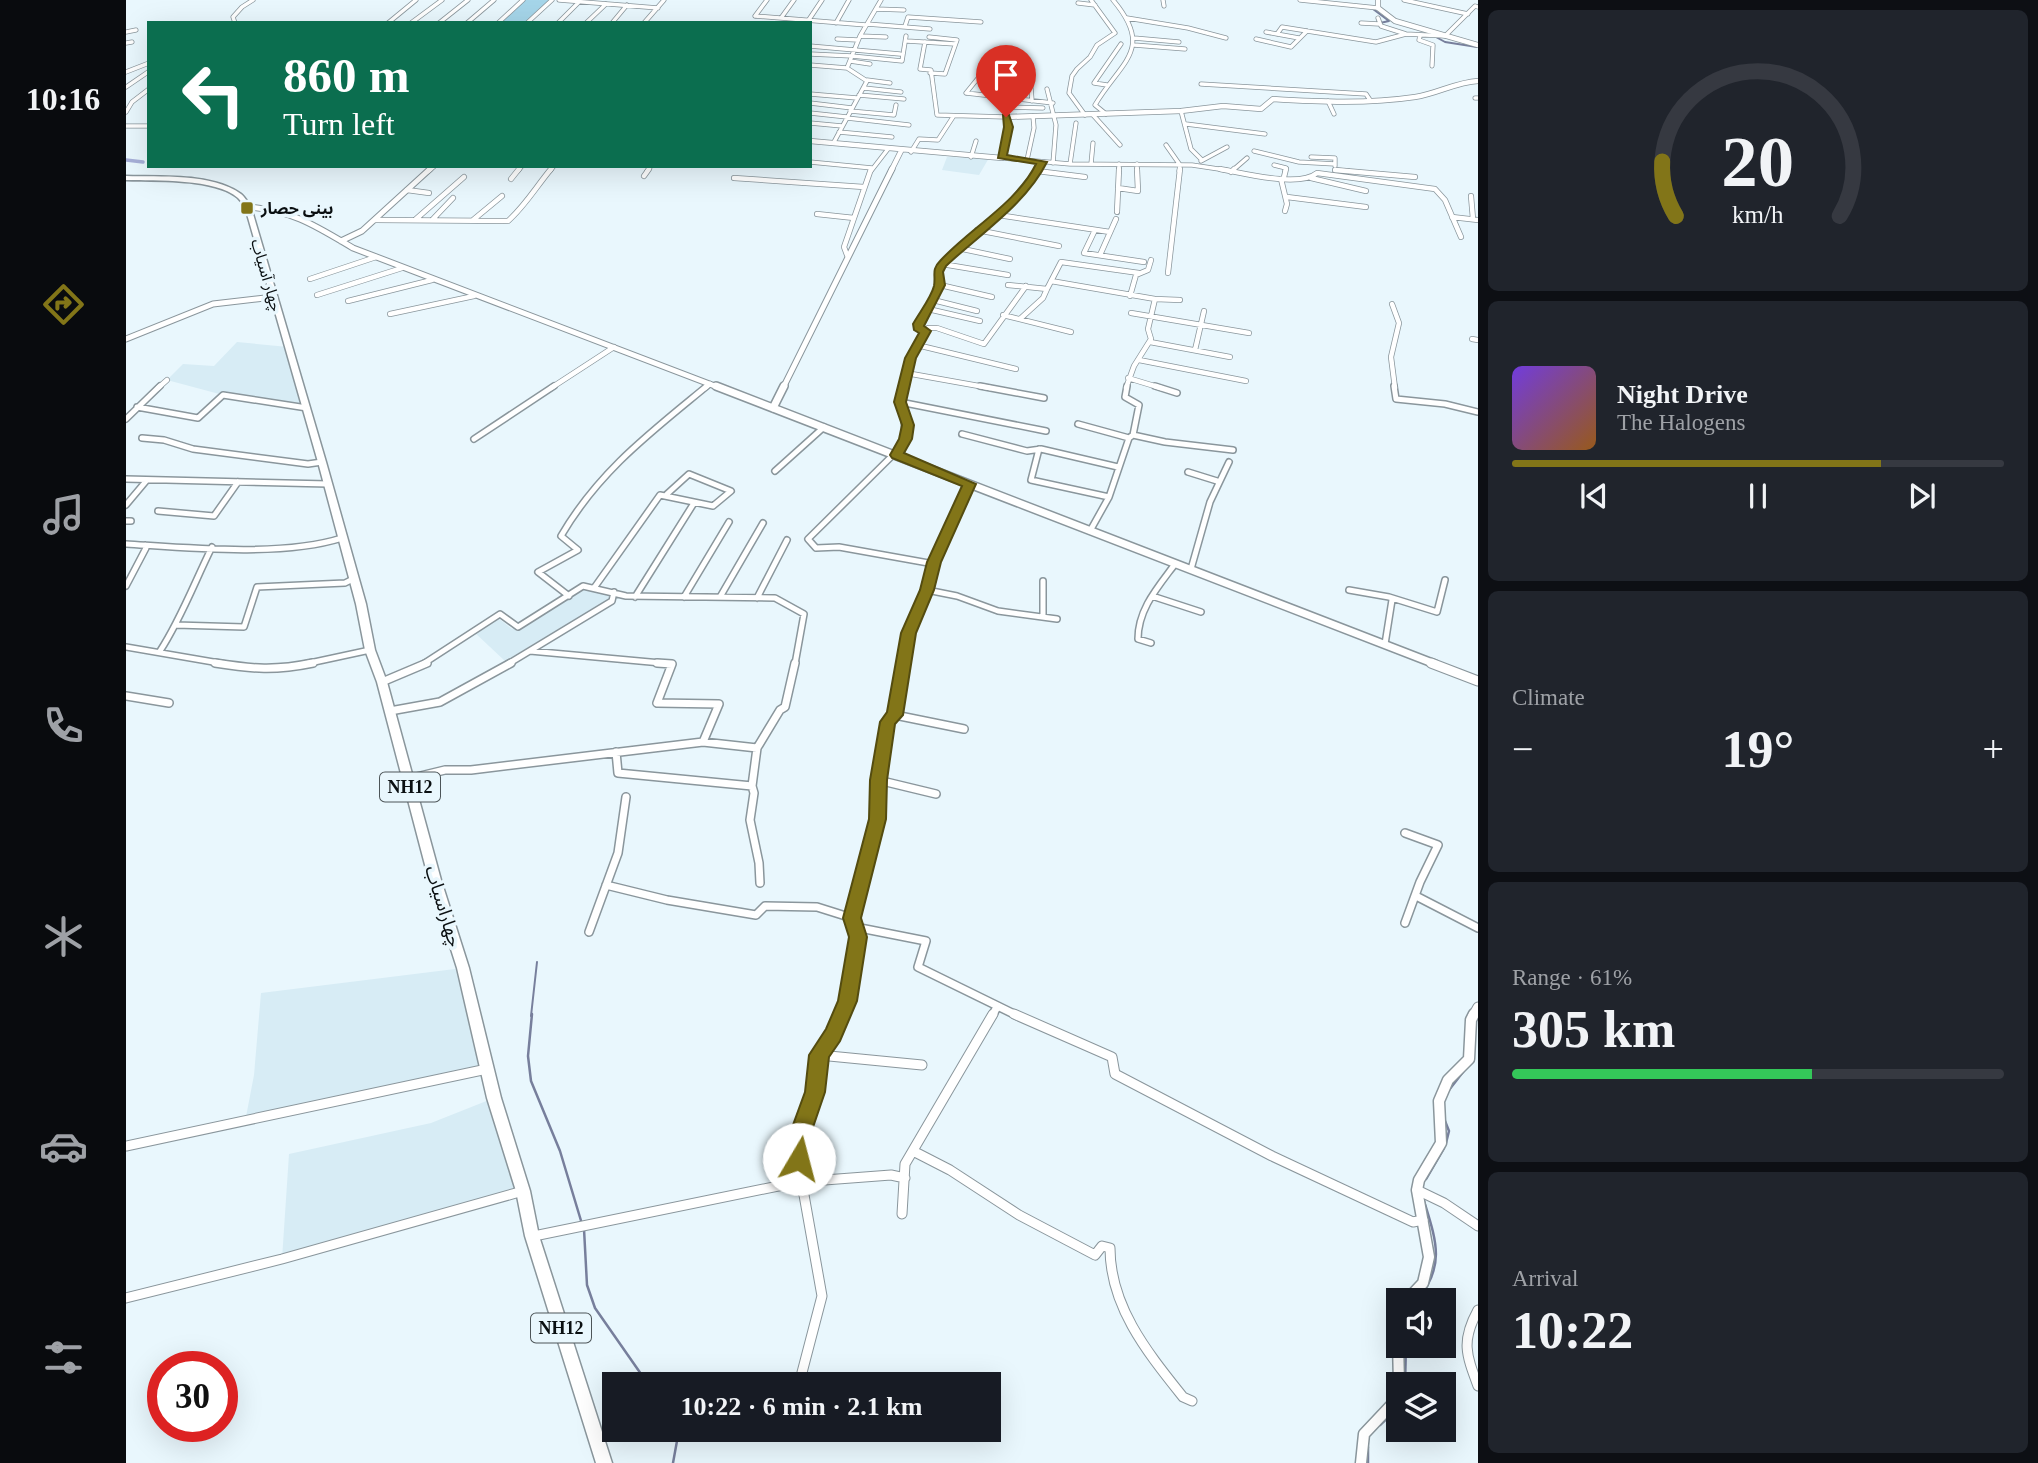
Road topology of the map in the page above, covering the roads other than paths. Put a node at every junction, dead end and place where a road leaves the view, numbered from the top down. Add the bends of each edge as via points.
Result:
1 (253, 0) edge
2 (416, 0) edge
3 (442, 0) edge
4 (468, 0) edge
5 (494, 0) edge
6 (523, 0) edge
7 (552, 0) edge
8 (559, 0) edge
9 (664, 0) edge
10 (767, 0) edge
11 (794, 0) edge
12 (822, 0) edge
13 (849, 0) edge
14 (881, 0) edge
15 (1091, 0) edge
16 (1113, 0) edge
17 (1163, 0) edge
18 (1300, 0) edge
19 (1378, 0) edge
20 (1404, 0) edge
21 (579, 2) junction
22 (1078, 3) dead end
23 (606, 4) junction
24 (628, 5) junction
25 (1095, 5) junction
26 (1164, 6) dead end
27 (1478, 7) edge
28 (658, 8) junction
29 (1374, 8) junction
30 (876, 9) junction
31 (904, 10) dead end
32 (1468, 14) junction
33 (781, 18) junction
34 (1127, 18) junction
35 (234, 21) edge
36 (390, 21) edge
37 (414, 21) edge
38 (442, 21) edge
39 (469, 21) edge
40 (500, 21) edge
41 (529, 21) edge
42 (560, 21) edge
43 (588, 21) edge
44 (614, 21) edge
45 (647, 21) edge
46 (801, 21) edge
47 (809, 21) edge
48 (1380, 21) junction
49 (1393, 21) junction
50 (812, 22) edge
51 (981, 22) dead end
52 (836, 23) junction
53 (1362, 23) dead end
54 (867, 24) junction
55 (905, 26) junction
56 (136, 30) dead end
57 (1307, 31) junction
58 (126, 32) edge
59 (1266, 33) dead end
60 (922, 34) dead end
61 (1277, 34) junction
62 (1406, 34) junction
63 (1420, 36) junction
64 (1443, 36) junction
65 (886, 37) dead end
66 (929, 37) dead end
67 (859, 38) junction
68 (1134, 38) junction
69 (1226, 38) dead end
70 (1299, 38) junction
71 (837, 39) dead end
72 (1256, 39) dead end
73 (132, 42) dead end
74 (925, 42) junction
75 (1179, 42) dead end
76 (126, 43) edge
77 (955, 44) junction
78 (1121, 44) dead end
79 (1134, 45) junction
80 (1478, 45) edge
81 (812, 46) edge
82 (855, 49) junction
83 (1185, 49) dead end
84 (812, 54) edge
85 (901, 54) dead end
86 (996, 56) dead end
87 (851, 58) junction
88 (147, 64) edge
89 (870, 64) dead end
90 (812, 65) edge
91 (1432, 66) dead end
92 (848, 68) junction
93 (1021, 68) dead end
94 (132, 69) junction
95 (126, 72) edge
96 (147, 72) edge
97 (147, 73) edge
98 (918, 73) dead end
99 (930, 74) junction
100 (867, 79) junction
101 (1478, 81) edge
102 (890, 83) dead end
103 (1201, 84) dead end
104 (1107, 85) junction
105 (126, 87) edge
106 (864, 88) junction
107 (1031, 88) dead end
108 (147, 89) edge
109 (1047, 89) dead end
110 (147, 90) edge
111 (901, 92) dead end
112 (142, 94) junction
113 (812, 94) edge
114 (147, 95) edge
115 (858, 97) junction
116 (904, 99) dead end
117 (1011, 99) junction
118 (1370, 100) junction
119 (1032, 101) junction
120 (1328, 101) junction
121 (812, 103) edge
122 (1053, 103) junction
123 (896, 105) dead end
124 (1010, 107) dead end
125 (1025, 108) junction
126 (1043, 108) dead end
127 (851, 109) junction
128 (1181, 111) junction
129 (126, 112) edge
130 (812, 113) edge
131 (1106, 114) junction
132 (1334, 114) dead end
133 (1085, 115) junction
134 (1093, 115) junction
135 (1031, 116) junction
136 (1056, 116) junction
137 (953, 117) junction
138 (1006, 117) junction
139 (847, 118) junction
140 (147, 120) edge
141 (812, 123) edge
142 (1076, 123) dead end
143 (1186, 124) junction
144 (143, 125) junction
145 (147, 125) edge
146 (909, 125) dead end
147 (126, 126) edge
148 (842, 126) junction
149 (839, 132) junction
150 (1265, 134) dead end
151 (892, 137) dead end
152 (812, 141) edge
153 (976, 141) dead end
154 (834, 142) junction
155 (1093, 144) dead end
156 (1120, 145) dead end
157 (1166, 145) dead end
158 (1227, 148) dead end
159 (888, 149) junction
160 (901, 151) junction
161 (1254, 151) dead end
162 (911, 152) junction
163 (971, 157) junction
164 (1311, 157) dead end
165 (1002, 158) junction
166 (1247, 158) dead end
167 (1201, 159) junction
168 (1027, 160) junction
169 (812, 162) edge
170 (1042, 162) junction
171 (1053, 163) junction
172 (1070, 164) junction
173 (1091, 164) junction
174 (1119, 164) junction
175 (1137, 164) junction
176 (1180, 165) junction
177 (1274, 165) dead end
178 (1199, 166) junction
179 (432, 168) edge
180 (520, 168) edge
181 (552, 168) edge
182 (650, 168) edge
183 (872, 168) junction
184 (1335, 170) junction
185 (1037, 171) junction
186 (1231, 172) junction
187 (644, 176) dead end
188 (464, 177) dead end
189 (1085, 177) dead end
190 (1415, 177) dead end
191 (126, 178) edge
192 (734, 178) dead end
193 (1283, 178) junction
194 (1311, 178) junction
195 (511, 179) dead end
196 (864, 187) junction
197 (1118, 188) junction
198 (407, 190) junction
199 (1366, 191) dead end
200 (429, 193) dead end
201 (502, 196) dead end
202 (1471, 196) dead end
203 (1287, 197) junction
204 (453, 198) dead end
205 (248, 207) junction
206 (1366, 207) dead end
207 (1285, 211) dead end
208 (1117, 212) dead end
209 (817, 214) dead end
210 (998, 215) junction
211 (1452, 217) junction
212 (854, 218) junction
213 (375, 219) junction
214 (416, 219) junction
215 (433, 219) junction
216 (1116, 219) dead end
217 (1475, 219) edge
218 (473, 220) junction
219 (977, 230) junction
220 (1095, 230) junction
221 (1110, 232) junction
222 (1461, 237) dead end
223 (341, 241) junction
224 (1059, 246) dead end
225 (958, 248) junction
226 (847, 255) junction
227 (1100, 256) junction
228 (376, 257) junction
229 (1010, 259) dead end
230 (1150, 260) dead end
231 (1144, 261) dead end
232 (942, 264) junction
233 (402, 268) junction
234 (1139, 273) junction
235 (1168, 273) dead end
236 (1008, 275) dead end
237 (310, 279) dead end
238 (432, 280) junction
239 (1051, 281) junction
240 (940, 285) junction
241 (1008, 285) dead end
242 (1026, 286) junction
243 (1047, 289) junction
244 (317, 295) dead end
245 (474, 296) junction
246 (1130, 296) junction
247 (274, 297) junction
248 (992, 297) dead end
249 (1155, 299) junction
250 (933, 300) junction
251 (1180, 300) dead end
252 (348, 301) dead end
253 (1392, 304) dead end
254 (928, 309) junction
255 (977, 311) dead end
256 (1204, 311) dead end
257 (1131, 313) dead end
258 (390, 314) dead end
259 (1003, 315) junction
260 (1153, 318) junction
261 (1020, 319) junction
262 (980, 321) dead end
263 (1201, 325) junction
264 (925, 331) junction
265 (1071, 331) dead end
266 (1249, 333) dead end
267 (126, 339) edge
268 (1150, 342) junction
269 (917, 345) junction
270 (288, 347) joint
271 (614, 347) junction
272 (1195, 350) junction
273 (1230, 357) dead end
274 (1139, 360) junction
275 (1016, 369) dead end
276 (906, 373) junction
277 (1128, 378) junction
278 (167, 380) dead end
279 (1246, 381) dead end
280 (710, 384) junction
281 (1177, 393) dead end
282 (1044, 398) dead end
283 (900, 402) junction
284 (137, 407) junction
285 (307, 408) junction
286 (773, 408) junction
287 (1478, 412) edge
288 (126, 419) edge
289 (1077, 424) dead end
290 (824, 427) junction
291 (1046, 431) dead end
292 (962, 433) dead end
293 (1131, 437) junction
294 (142, 438) dead end
295 (474, 439) dead end
296 (1039, 449) junction
297 (1233, 450) dead end
298 (895, 455) junction
299 (322, 462) junction
300 (1229, 462) dead end
301 (1118, 467) junction
302 (775, 471) dead end
303 (1188, 472) dead end
304 (126, 479) edge
305 (147, 480) junction
306 (1217, 481) junction
307 (239, 482) junction
308 (328, 484) junction
309 (970, 484) junction
310 (667, 494) junction
311 (1109, 497) junction
312 (694, 503) junction
313 (126, 505) edge
314 (158, 511) dead end
315 (729, 522) dead end
316 (763, 523) dead end
317 (1090, 531) junction
318 (342, 538) junction
319 (787, 540) dead end
320 (126, 544) edge
321 (145, 545) junction
322 (212, 547) junction
323 (934, 564) junction
324 (1175, 564) junction
325 (1191, 569) junction
326 (353, 579) junction
327 (1445, 580) dead end
328 (1043, 581) dead end
329 (126, 586) edge
330 (594, 588) junction
331 (927, 590) junction
332 (1349, 590) dead end
333 (614, 592) junction
334 (569, 596) junction
335 (1152, 596) junction
336 (635, 597) junction
337 (684, 597) junction
338 (720, 597) junction
339 (757, 598) junction
340 (1392, 600) junction
341 (1201, 612) dead end
342 (1043, 617) junction
343 (1057, 620) dead end
344 (176, 625) junction
345 (1152, 643) dead end
346 (1385, 644) junction
347 (126, 647) edge
348 (370, 650) junction
349 (160, 651) junction
350 (530, 651) junction
351 (1478, 681) edge
352 (382, 682) junction
353 (126, 696) edge
354 (169, 703) dead end
355 (390, 711) junction
356 (895, 715) junction
357 (964, 729) dead end
358 (703, 742) junction
359 (757, 748) junction
360 (616, 752) junction
361 (408, 779) junction
362 (878, 780) junction
363 (752, 786) junction
364 (936, 794) dead end
365 (626, 797) dead end
366 (1405, 834) dead end
367 (760, 883) dead end
368 (606, 885) junction
369 (1416, 896) junction
370 (853, 923) junction
371 (1405, 923) dead end
372 (1478, 928) edge
373 (589, 932) dead end
374 (997, 1007) junction
375 (1478, 1007) edge
376 (819, 1055) junction
377 (922, 1065) dead end
378 (487, 1069) junction
379 (126, 1146) edge
380 (912, 1151) junction
381 (905, 1178) junction
382 (798, 1182) junction
383 (1417, 1190) junction
384 (523, 1191) junction
385 (902, 1214) dead end
386 (1423, 1220) junction
387 (1478, 1226) edge
388 (532, 1236) junction
389 (1418, 1288) edge
390 (126, 1298) edge
391 (1478, 1310) edge
392 (801, 1372) edge
393 (1478, 1386) edge
394 (1192, 1401) dead end
395 (1386, 1411) edge
396 (604, 1463) edge
397 (1361, 1463) edge

1 - 35 street via 236,12
2 - 36 street
3 - 37 street
4 - 38 street
5 - 39 street
6 - 40 street
7 - 41 street
8 - 21 street
9 - 28 street
10 - 33 street via 754,16
11 - 33 street
12 - 47 street
13 - 52 street
14 - 30 street
15 - 25 street
16 - 34 street
17 - 26 street
18 - 29 street
19 - 29 street
20 - 32 street
21 - 23 street
21 - 42 street
22 - 25 street
23 - 24 street
23 - 43 street
24 - 28 street
24 - 44 street
25 - 133 street via 1115,33 1097,45 1072,76 1069,93
27 - 32 street
28 - 45 street
29 - 49 street
30 - 31 street
30 - 54 street
32 - 64 street
33 - 46 street
34 - 68 street
34 - 69 street
48 - 49 street
48 - 53 street
48 - 62 street
49 - 64 street
50 - 52 street
51 - 55 street via 908,17
52 - 54 street
54 - 55 street
54 - 67 street
55 - 60 street via 928,29
56 - 58 street
57 - 61 street via 1282,27
57 - 62 street via 1376,42
57 - 70 street
59 - 61 street
61 - 70 street
62 - 63 street
63 - 64 street
63 - 91 street via 1419,40 1433,45
64 - 80 street
65 - 67 street
66 - 77 street via 956,40
67 - 71 street
67 - 82 street
68 - 75 street
68 - 79 street
70 - 72 street via 1291,47
73 - 76 street
74 - 77 street
74 - 87 street via 906,39 902,61
74 - 99 street via 920,69 931,70
77 - 99 street via 944,74
78 - 104 street via 1094,83
79 - 83 street
79 - 104 street
81 - 82 street
82 - 85 street
82 - 87 street
84 - 87 street
86 - 117 street via 966,93
87 - 89 street
87 - 92 street
88 - 94 street
90 - 92 street
92 - 100 street
93 - 117 street
94 - 95 street
94 - 96 street
97 - 105 street
98 - 99 street
99 - 137 street via 937,115
100 - 102 street
100 - 106 street
101 - 118 street via 1459,80 1420,96
103 - 118 street via 1366,94
104 - 131 street via 1095,105
105 - 108 street
106 - 111 street
106 - 115 street
107 - 119 street
109 - 122 street
110 - 112 street
112 - 114 street
112 - 129 street
113 - 115 street
115 - 116 street
115 - 127 street
117 - 119 street
118 - 120 street
119 - 122 street
120 - 128 street via 1273,99 1261,108
120 - 132 street
121 - 127 street
122 - 136 street
123 - 127 street via 894,115
124 - 125 street
125 - 126 street
125 - 135 street
127 - 139 street
128 - 131 street
128 - 143 street
130 - 139 street
131 - 134 street
133 - 134 street
133 - 136 street
134 - 156 street
135 - 136 street
135 - 138 street
135 - 168 street via 1034,128
136 - 171 street
137 - 138 street
137 - 162 street via 938,140 919,139
138 - 165 street via 1009,127
139 - 146 street
139 - 148 street
140 - 144 street
141 - 148 street
142 - 172 street
143 - 150 street
143 - 167 street via 1194,155
144 - 145 street
144 - 147 street
148 - 149 street
149 - 151 street
149 - 154 street
152 - 154 street
153 - 163 street
154 - 159 street
155 - 173 street
157 - 176 street
158 - 167 street
159 - 160 street
159 - 183 street
160 - 162 street
160 - 226 street
161 - 184 street
162 - 163 street
163 - 165 street
164 - 184 street via 1334,158
165 - 168 street
166 - 186 street
167 - 178 street
168 - 170 street
169 - 183 street
170 - 171 street
170 - 185 street
171 - 172 street
172 - 173 street
173 - 174 street
174 - 175 street
174 - 197 street
175 - 176 street
175 - 197 street via 1138,191
176 - 178 street
176 - 235 street
177 - 193 street via 1286,168
178 - 186 street
179 - 198 street
180 - 195 street
181 - 218 street via 526,205 508,221
182 - 187 street
183 - 196 street
184 - 190 street
184 - 194 street
184 - 211 street via 1437,190
185 - 189 street
185 - 210 street
186 - 193 street
188 - 214 street
191 - 205 highway via 225,187 243,197
192 - 196 street
193 - 194 street
193 - 203 street
194 - 199 street
196 - 212 street
197 - 208 street
198 - 200 street
198 - 213 street
201 - 218 street
202 - 217 street
203 - 206 street
203 - 207 street
204 - 215 street
205 - 223 street via 295,215
205 - 247 highway, چهار آسیاب / NH12
209 - 212 street
210 - 219 street
210 - 220 street
211 - 217 street
211 - 222 street
212 - 226 street via 843,250
213 - 214 street
213 - 223 street via 357,235
214 - 215 street
215 - 218 street
216 - 221 street
219 - 224 street
219 - 225 street
220 - 221 street
220 - 227 street via 1084,253
221 - 227 street
223 - 228 street
225 - 229 street
225 - 232 street
226 - 286 street
227 - 231 street
228 - 233 street
228 - 237 street
230 - 234 street via 1148,270
232 - 236 street
232 - 240 street
233 - 238 street
233 - 244 street
234 - 239 street via 1061,262
234 - 246 street
238 - 245 street
238 - 252 street
239 - 243 street
239 - 246 street
240 - 248 street
240 - 250 street
241 - 242 street
242 - 243 street
242 - 259 street
243 - 261 street
245 - 258 street
245 - 271 street
246 - 249 street
247 - 267 street via 213,304
247 - 270 highway, چهار آسیاب / NH12
249 - 251 street
249 - 260 street
250 - 254 street
250 - 255 street
253 - 287 street via 1399,323 1391,357 1395,399
254 - 262 street
254 - 264 street via 918,327
256 - 263 street
257 - 260 street
259 - 261 street
259 - 264 street via 981,345 937,328
260 - 263 street
260 - 268 street
261 - 265 street
263 - 266 street
263 - 272 street
264 - 269 street
268 - 272 street
268 - 274 street
269 - 275 street
269 - 276 street
270 - 285 highway, چهاراسیاب / NH12
271 - 280 street
271 - 295 street
272 - 273 street
274 - 277 street via 1131,366
274 - 279 street
276 - 282 street
276 - 283 street
277 - 281 street
277 - 293 street via 1125,397 1139,405
278 - 284 street
280 - 286 street
280 - 334 street via 618,460 575,512 561,536 578,550 538,572
283 - 291 street
283 - 298 street via 908,425
284 - 285 street via 198,418 223,396
284 - 288 street
285 - 299 highway, چهاراسیاب / NH12
286 - 290 street
289 - 293 street
290 - 298 street
290 - 302 street
292 - 296 street via 1027,451
293 - 297 street
293 - 301 street
294 - 299 street via 193,449
296 - 301 street
296 - 311 street via 1031,480
298 - 309 street
298 - 323 street via 808,539 816,548 839,547
299 - 308 highway, چهاراسیاب / NH12
300 - 306 street
301 - 311 street
303 - 306 street
304 - 305 street
305 - 307 street
305 - 313 street
306 - 325 street via 1202,517
307 - 308 street
307 - 314 street via 214,516
308 - 318 highway, چهاراسیاب / NH12
309 - 317 street
309 - 323 street
310 - 312 street
310 - 312 street via 688,474 731,491 713,506
310 - 330 street via 660,495
311 - 317 street
312 - 336 street
315 - 337 street
316 - 338 street
317 - 324 street
318 - 322 street via 295,546
318 - 326 highway, چهاراسیاب / NH12
319 - 339 street
320 - 321 street
321 - 322 street
321 - 329 street
322 - 344 street
323 - 331 street
324 - 325 street
324 - 335 street
325 - 346 street
326 - 344 street via 257,587 244,627
326 - 348 highway, چهاراسیاب / NH12
327 - 340 street via 1437,612
328 - 342 street
330 - 333 street
330 - 334 street via 583,586
331 - 342 street via 998,611
331 - 356 street via 908,633
332 - 340 street
333 - 336 street
333 - 350 street via 612,601
334 - 352 street via 518,627 500,614 433,660
335 - 341 street
335 - 345 street via 1137,636
336 - 337 street
337 - 338 street
338 - 339 street
339 - 359 street via 775,598 805,618 785,706
340 - 346 street
342 - 343 street
344 - 349 street
346 - 351 street
347 - 349 street
348 - 349 street via 279,670
348 - 352 highway, چهاراسیاب / NH12
350 - 355 street via 440,702
350 - 358 street via 672,664 657,702 719,705
352 - 355 highway, چهاراسیاب / NH12
353 - 354 street
355 - 361 highway, چهاراسیاب / NH12
356 - 357 street
356 - 362 street via 888,722
358 - 359 street
358 - 360 street
359 - 363 street
360 - 361 street via 445,770
360 - 363 street via 618,773
361 - 378 highway, چهاراسیاب / NH12
362 - 364 street
362 - 370 street via 877,819
363 - 367 street via 750,820
365 - 368 street via 625,824
366 - 369 street via 1438,845
368 - 370 street via 756,915 765,906 817,907
368 - 373 street via 591,916
369 - 371 street
369 - 372 street
370 - 374 street via 926,941 918,967
370 - 376 street via 858,937 847,1001
374 - 380 street
374 - 386 street via 1112,1057 1115,1074 1272,1156 1413,1222
375 - 383 street via 1471,1020 1469,1059 1448,1080 1438,1101 1441,1143
376 - 377 street
376 - 382 street via 815,1092 800,1136
378 - 379 street
378 - 384 highway, چهاراسیاب / NH12
380 - 381 street via 905,1164
380 - 394 street via 1095,1255 1102,1246 1110,1248 1107,1266 1125,1314 1183,1397
381 - 382 street via 891,1175
381 - 385 street
382 - 388 street
382 - 392 street via 822,1296
383 - 386 street
383 - 387 street
384 - 388 highway, چهاراسیاب / NH12
384 - 390 street
386 - 389 street via 1429,1257
388 - 396 highway, چهاراسیاب / NH12
391 - 393 street via 1467,1330 1464,1351
395 - 397 street via 1364,1434

